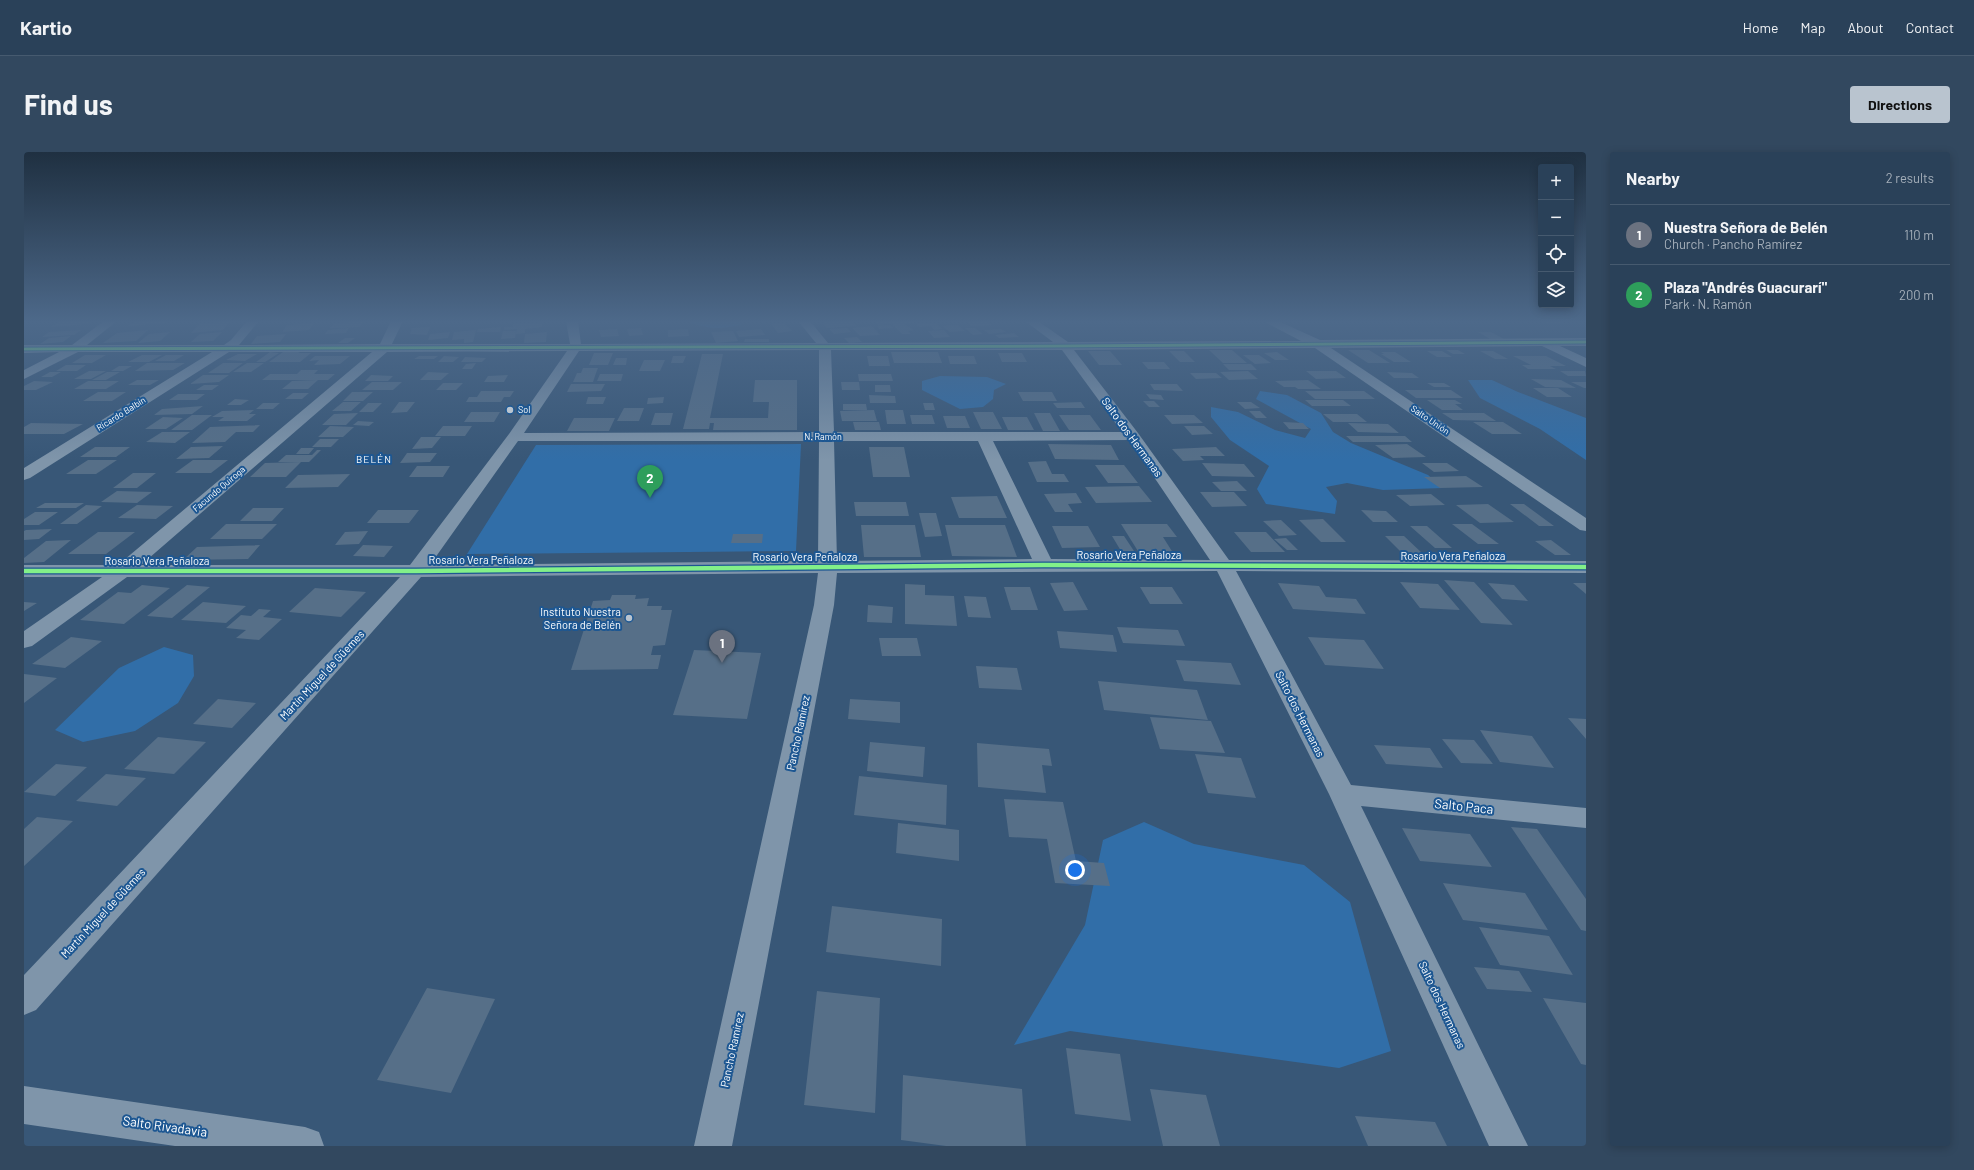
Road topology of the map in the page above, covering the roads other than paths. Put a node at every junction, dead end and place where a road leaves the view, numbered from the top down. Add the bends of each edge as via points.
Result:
1 (39, 367) edge
2 (196, 367) edge
3 (361, 367) edge
4 (561, 367) edge
5 (825, 367) edge
6 (1081, 367) edge
7 (1352, 367) edge
8 (24, 375) edge
9 (983, 436) junction
10 (1133, 436) junction
11 (514, 437) junction
12 (827, 437) junction
13 (24, 475) edge
14 (1586, 526) edge
15 (1044, 565) junction
16 (1223, 565) junction
17 (828, 567) junction
18 (1586, 567) edge
19 (24, 571) edge
20 (123, 571) junction
21 (416, 571) junction
22 (24, 641) edge
23 (1342, 794) junction
24 (1586, 818) edge
25 (24, 999) edge
26 (24, 1105) edge
27 (305, 1146) edge
28 (713, 1146) edge
29 (1509, 1146) edge

1 - 8 street
2 - 13 street, Ricardo Balbín
3 - 20 street, Facundo Quiroga
4 - 11 street, Martín Miguel de Güemes
5 - 12 street, Pancho Ramírez
6 - 10 street, Salto dos Hermanas
7 - 14 street, Salto Unión
9 - 10 street, N. Ramón
9 - 12 street, N. Ramón
9 - 15 street
10 - 16 street, Salto dos Hermanas
11 - 12 street, N. Ramón
11 - 21 street, Martín Miguel de Güemes
12 - 17 street, Pancho Ramírez
15 - 16 street, Rosario Vera Peñaloza
15 - 17 street, Rosario Vera Peñaloza
16 - 18 street, Rosario Vera Peñaloza
16 - 23 street, Salto dos Hermanas
17 - 21 street, Rosario Vera Peñaloza
17 - 28 street, Pancho Ramírez via 824,605
19 - 20 street, Rosario Vera Peñaloza
20 - 21 street, Rosario Vera Peñaloza
20 - 22 street, Facundo Quiroga
21 - 25 street, Martín Miguel de Güemes
23 - 24 street, Salto Paca
23 - 29 street, Salto dos Hermanas
26 - 27 street, Salto Rivadavia

